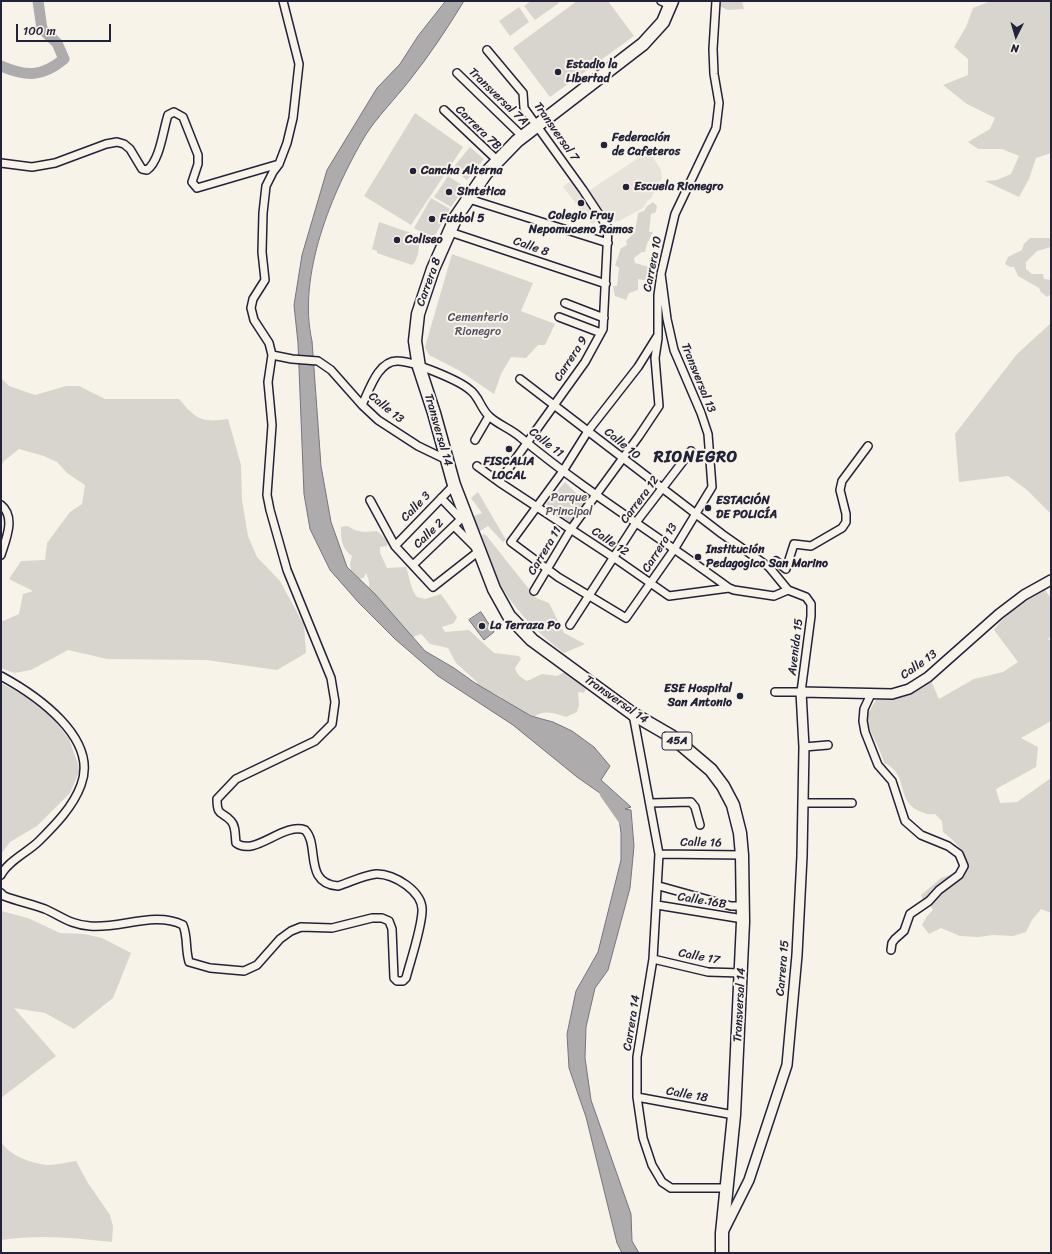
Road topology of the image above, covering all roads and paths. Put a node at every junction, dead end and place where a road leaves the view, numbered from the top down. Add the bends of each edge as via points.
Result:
1 (283, 1) edge
2 (716, 1) edge
3 (668, 2) edge
4 (487, 50) dead end
5 (457, 73) dead end
6 (444, 110) dead end
7 (537, 126) junction
8 (523, 137) junction
9 (498, 162) junction
10 (1, 163) edge
11 (280, 164) junction
12 (469, 199) junction
13 (608, 228) joint
14 (450, 232) junction
15 (608, 243) junction
16 (661, 274) junction
17 (606, 284) junction
18 (565, 303) dead end
19 (559, 317) dead end
20 (604, 318) junction
21 (416, 328) joint
22 (601, 333) junction
23 (658, 335) junction
24 (272, 355) junction
25 (419, 367) junction
26 (520, 379) dead end
27 (362, 405) junction
28 (553, 405) junction
29 (659, 406) joint
30 (489, 416) junction
31 (588, 431) junction
32 (475, 440) dead end
33 (526, 443) junction
34 (868, 446) dead end
35 (692, 451) dead end
36 (622, 459) junction
37 (447, 460) junction
38 (477, 466) dead end
39 (563, 471) junction
40 (499, 482) junction
41 (454, 485) junction
42 (662, 489) junction
43 (710, 489) joint
44 (596, 493) junction
45 (441, 498) junction
46 (370, 500) dead end
47 (1, 505) edge
48 (538, 507) junction
49 (695, 513) junction
50 (637, 521) junction
51 (454, 526) junction
52 (571, 529) junction
53 (395, 546) junction
54 (675, 548) junction
55 (479, 551) junction
56 (1, 554) edge
57 (613, 557) junction
58 (413, 565) junction
59 (769, 567) junction
60 (547, 570) junction
61 (1051, 580) edge
62 (650, 584) junction
63 (729, 588) junction
64 (788, 590) junction
65 (534, 591) dead end
66 (589, 596) junction
67 (570, 625) dead end
68 (1, 676) edge
69 (775, 692) dead end
70 (801, 692) junction
71 (871, 694) junction
72 (633, 714) junction
73 (828, 745) dead end
74 (804, 747) junction
75 (651, 803) junction
76 (804, 803) junction
77 (852, 803) dead end
78 (700, 825) dead end
79 (660, 854) junction
80 (742, 855) junction
81 (1, 876) edge
82 (659, 886) junction
83 (1, 893) edge
84 (657, 905) junction
85 (743, 912) junction
86 (891, 950) dead end
87 (653, 959) junction
88 (741, 973) junction
89 (637, 1097) junction
90 (734, 1115) junction
91 (727, 1188) junction
92 (722, 1233) junction
93 (722, 1253) edge

1 - 11 street via 299,64 293,118
2 - 16 street, Carrera 10 via 713,49 719,103 716,128 675,214
3 - 7 highway, 45A via 663,22 643,44
4 - 7 street, Transversal 7 via 523,93 524,108
5 - 8 street, Transversal 7A
6 - 9 street, Carrera 7B
7 - 8 highway, Carrera 8 / 45A
7 - 13 street, Transversal 7
8 - 9 highway, Carrera 8 / 45A
9 - 12 highway, Carrera 8 / 45A via 486,173
10 - 11 street via 32,167 55,163 117,142 130,149 142,169 147,170 152,167 159,149 168,115 174,112 183,117 198,155 192,182 197,188
11 - 24 street via 266,186 262,252 265,280 253,299 251,308 254,320 269,343
12 - 14 highway, Carrera 8 / 45A via 456,217
12 - 15 street
13 - 15 street, Carrera 9
14 - 17 street, Calle 8
14 - 21 highway, Carrera 8 / 45A via 433,269
15 - 17 street, Carrera 9
16 - 23 street, Carrera 10
16 - 43 street, Transversal 13 via 674,350 708,434 712,483
17 - 20 street, Carrera 9
18 - 20 street
19 - 22 street
20 - 22 street, Carrera 9
21 - 25 highway, Transversal 14 / 45A
22 - 28 street, Carrera 9 via 585,362
23 - 29 street, Carrera 10 via 655,358
23 - 31 street via 638,367
24 - 27 street, Calle 13 via 318,361 331,370
24 - 83 street via 268,382 272,424 267,495 287,570 332,678 334,709 332,724 315,741 236,779 217,799 217,809 223,817 231,821 236,842 244,847 293,828 305,830 311,841 313,862 317,872 324,882 332,886 378,874 389,876 415,893 420,899 422,911 406,978 397,981 394,978 392,929 389,921 382,918 332,928 301,927 280,939 257,965 244,971 210,968 189,962 185,948 187,935 183,924 173,920 89,926 71,923 56,914
25 - 27 street, Calle 11 via 397,360 386,363
25 - 30 street, Calle 11 via 450,377 472,390
25 - 37 highway, Transversal 14 / 45A
26 - 28 street, Calle 10
27 - 37 street, Calle 13 via 418,446
28 - 31 street, Calle 10
28 - 33 street, Carrera 9
29 - 36 street, Carrera 11
30 - 32 street
30 - 33 street, Calle 11
31 - 36 street, Calle 10
31 - 39 street
33 - 39 street, Calle 11
33 - 40 street, Carrera 9
34 - 59 street via 842,481 840,490 846,522 842,528 811,546 794,544 786,569 776,561
35 - 42 street, Carrera 12
36 - 42 street, Calle 10
36 - 44 street, Carrera 11
37 - 41 highway, Transversal 14 / 45A
38 - 40 street, Calle 12
39 - 44 street, Calle 11
39 - 48 street
40 - 48 street, Calle 12
41 - 45 street, Calle 3
41 - 55 highway, Transversal 14 / 45A
42 - 49 street, Calle 10
42 - 50 street, Carrera 12
43 - 49 street, Carrera 13
44 - 50 street, Calle 11
44 - 52 street, Carrera 11
45 - 51 street, Calle 2 via 461,519
45 - 53 street, Calle 3
46 - 53 street
47 - 56 street via 9,516 9,529
48 - 52 street, Calle 12
48 - 60 street via 511,542
49 - 54 street, Carrera 13
49 - 59 street, Calle 10
50 - 54 street, Calle 11
50 - 57 street, Carrera 12
51 - 55 street
51 - 58 street, Calle 2
52 - 57 street, Calle 12
52 - 60 street, Carrera 11
53 - 58 street
54 - 62 street, Carrera 13
54 - 63 street, Calle 11
55 - 58 street via 433,587
55 - 72 highway, Transversal 14 / 45A via 494,590 509,616 532,640
57 - 62 street, Calle 12
57 - 66 street, Carrera 12
59 - 64 street, Calle 10
60 - 65 street, Carrera 11
60 - 66 street
61 - 71 street, Calle 13 via 1024,595 1006,609 916,685 892,694
62 - 63 street, Calle 12 via 670,596
62 - 66 street, Carrera 13 via 626,618
63 - 64 street via 774,596
64 - 70 street, Avenida 15 via 806,596 811,604
66 - 67 street, Carrera 12
68 - 81 street via 44,703 58,716 83,754 84,766 82,784 71,805 30,851 11,864
69 - 70 street, Calle 13
70 - 71 street, Calle 13
70 - 74 street, Carrera 15
71 - 86 street via 864,709 865,732 878,765 892,782 905,821 921,836 948,846 959,854 964,866 959,875 910,914 904,931 895,938
72 - 75 street, Carrera 14
72 - 80 highway, Transversal 14 / 45A via 671,736 711,770 733,805
73 - 74 street
74 - 76 street, Carrera 15
75 - 78 street via 691,802
75 - 79 street, Carrera 14
76 - 77 street
76 - 92 street, Carrera 15 via 797,955 787,1065 749,1180
79 - 80 street, Calle 16
79 - 82 street, Carrera 14
80 - 85 highway, Transversal 14 / 45A
82 - 84 street, Carrera 14
82 - 85 street via 731,906
84 - 85 street, Calle 16B
84 - 87 street, Carrera 14
85 - 88 highway, Transversal 14 / 45A
87 - 88 street, Calle 17 via 708,972
87 - 89 street, Carrera 14 via 637,1057
88 - 90 highway, Transversal 14 / 45A
89 - 90 street, Calle 18
89 - 91 street, Carrera 14 via 643,1138 652,1165 662,1182 671,1188
90 - 91 highway, Transversal 14 / 45A
91 - 92 highway, Transversal 14 / 45A
92 - 93 highway, Transversal 14 / 45A

